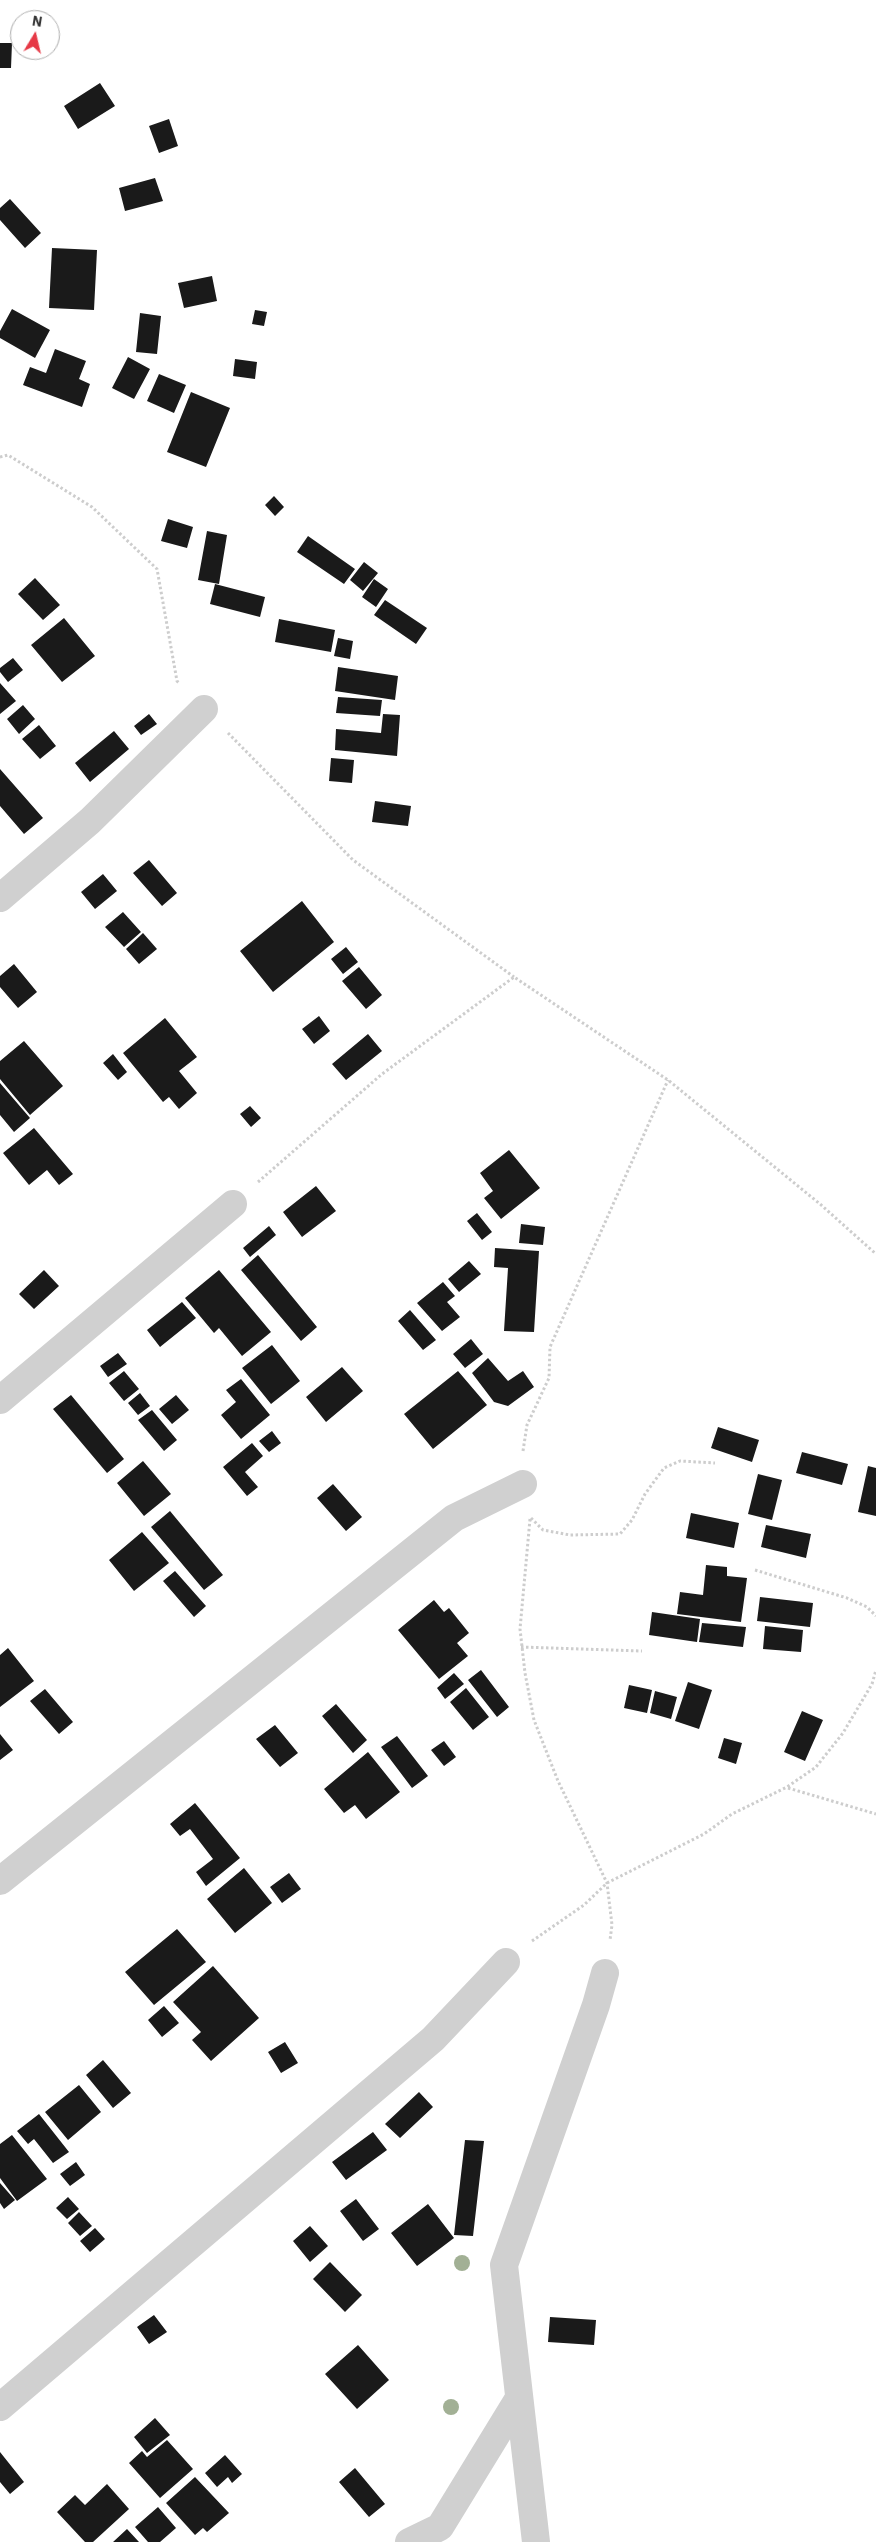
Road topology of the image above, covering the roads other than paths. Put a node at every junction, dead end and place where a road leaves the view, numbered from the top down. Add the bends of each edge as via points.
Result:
1 (204, 709) road end
2 (0, 898) edge
3 (233, 1204) road end
4 (0, 1400) edge
5 (523, 1484) road end
6 (0, 1881) edge
7 (506, 1962) road end
8 (605, 1973) road end
9 (519, 2398) junction
10 (0, 2407) edge
11 (409, 2542) edge
12 (536, 2542) edge

1 - 2 street via 90,821
3 - 4 street
5 - 6 street via 454,1518
7 - 10 street via 433,2039
8 - 9 street via 504,2265
9 - 11 street via 440,2526
9 - 12 street

